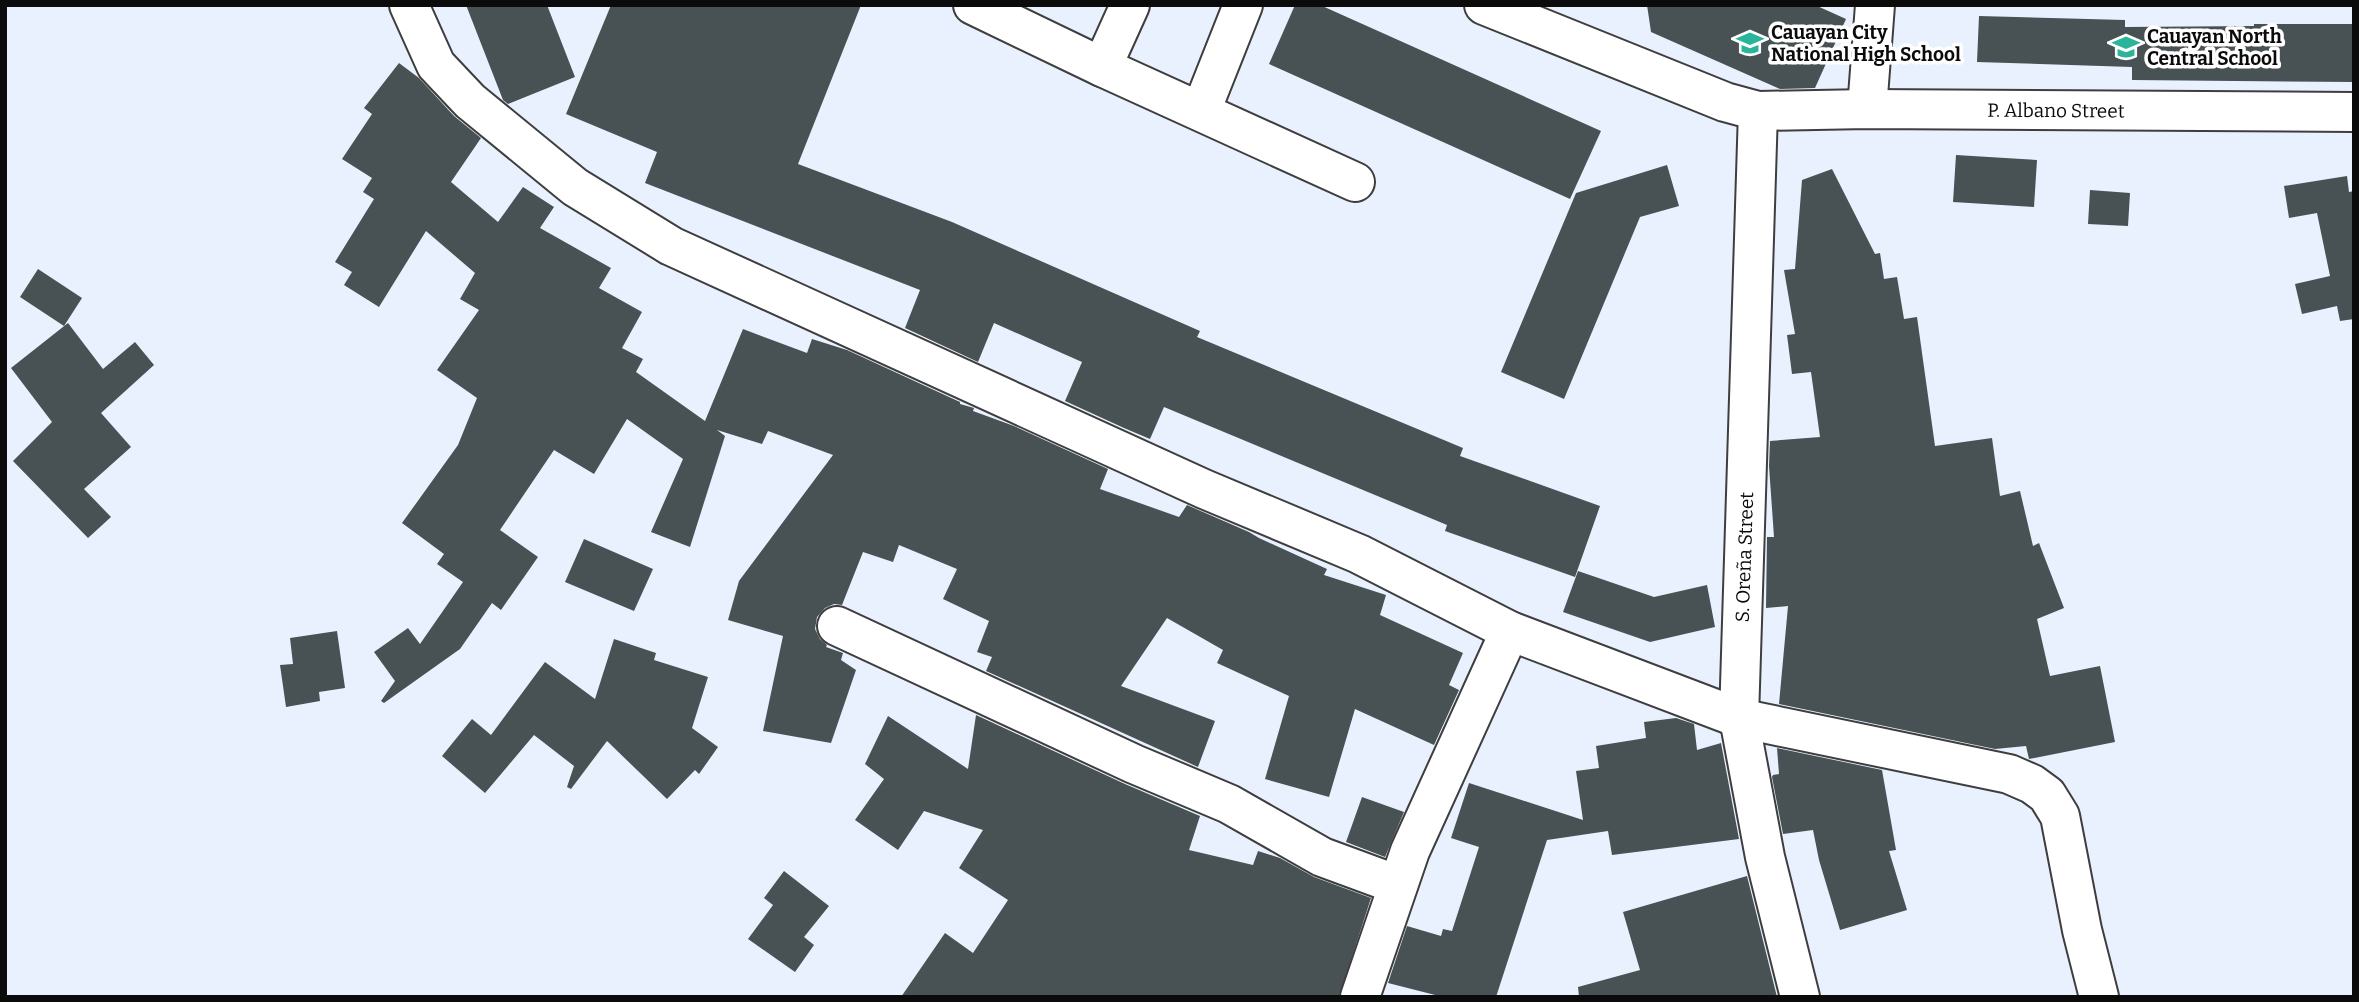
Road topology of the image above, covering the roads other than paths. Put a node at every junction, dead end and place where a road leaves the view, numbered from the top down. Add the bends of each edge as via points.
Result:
1 (409, 5) edge
2 (973, 5) edge
3 (1129, 5) edge
4 (1242, 5) edge
5 (1483, 5) edge
6 (1875, 5) edge
7 (1102, 67) junction
8 (1867, 109) junction
9 (1201, 111) junction
10 (1758, 111) junction
11 (2354, 113) edge
12 (1355, 182) dead end
13 (836, 626) dead end
14 (1510, 631) junction
15 (1739, 718) junction
16 (1398, 885) junction
17 (1360, 997) edge
18 (1800, 997) edge
19 (2099, 997) edge

1 - 14 street via 436,65 470,101 575,187 671,246 1204,489 1359,554
2 - 7 street
3 - 7 street
4 - 9 street
5 - 10 street, P. Albano Street
6 - 8 street
7 - 9 street
8 - 10 street, P. Albano Street
8 - 11 street, P. Albano Street
9 - 12 street
10 - 15 street, S. Oreña Street
13 - 16 street via 1230,804 1322,857
14 - 15 street
14 - 16 street
15 - 18 street, S. Oreña Street via 1765,857
15 - 19 street via 2009,774 2047,795 2060,816
16 - 17 street

